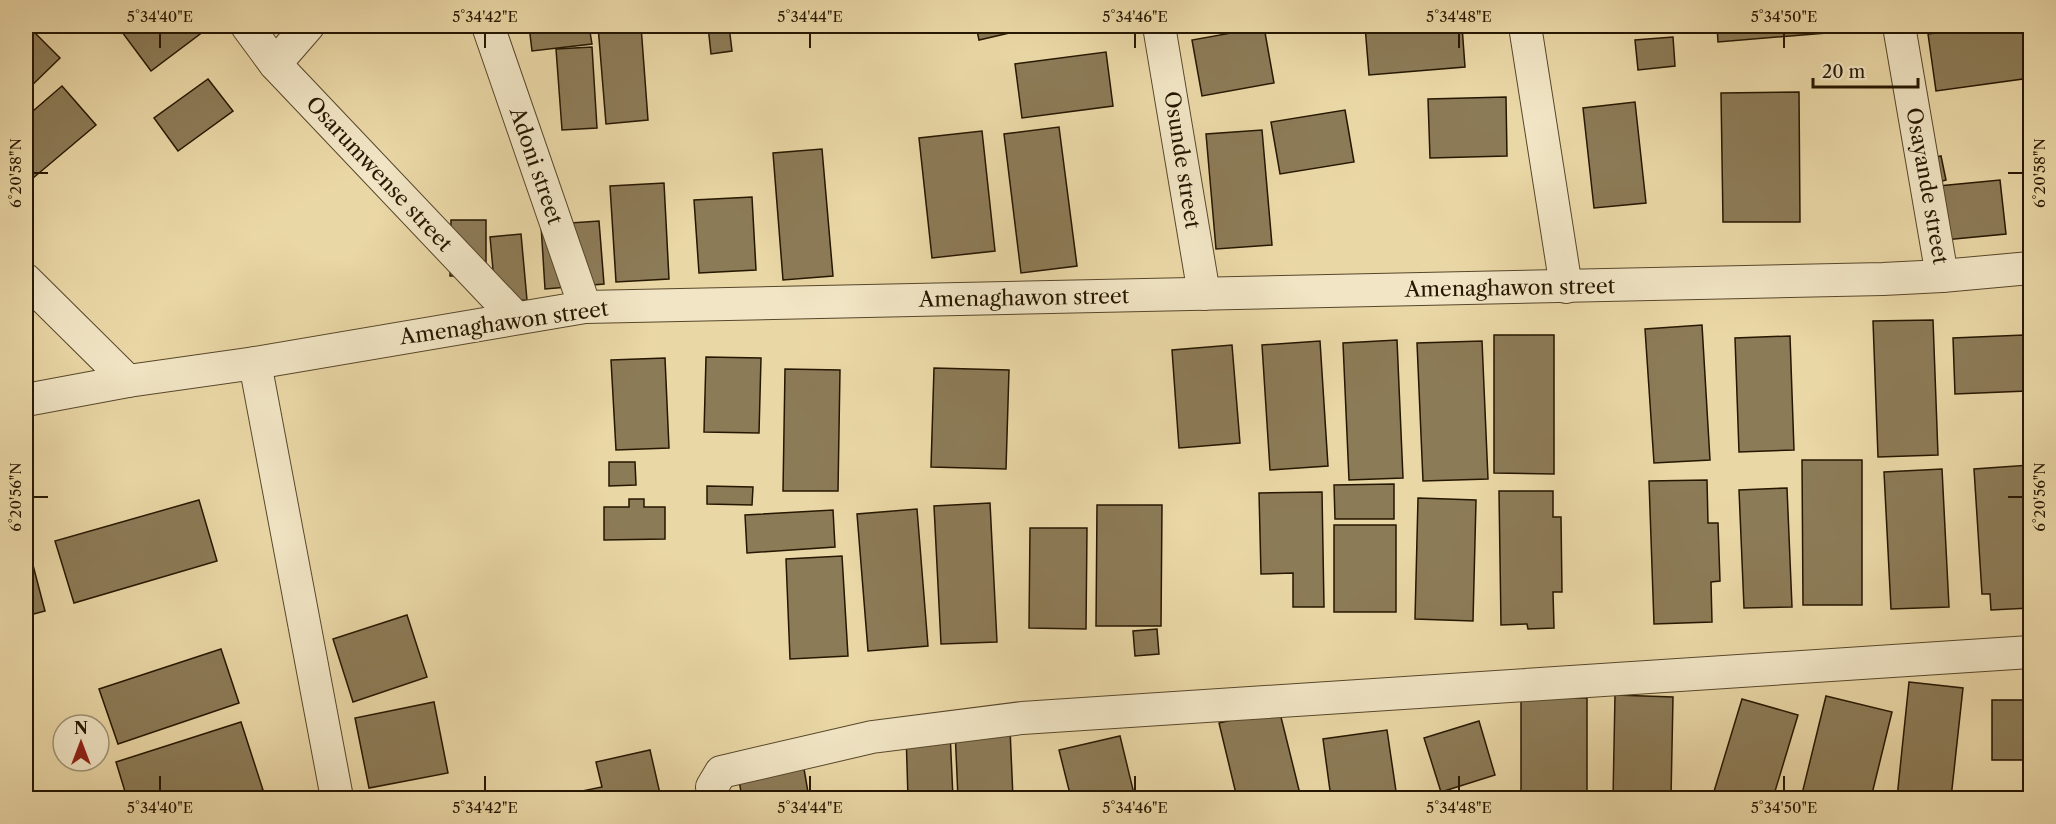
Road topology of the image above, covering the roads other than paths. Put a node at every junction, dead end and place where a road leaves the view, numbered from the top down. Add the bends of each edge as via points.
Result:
1 (248, 26) edge
2 (308, 26) edge
3 (488, 26) edge
4 (1159, 26) edge
5 (1525, 26) edge
6 (1899, 26) edge
7 (275, 63) junction
8 (2031, 268) edge
9 (1942, 276) junction
10 (26, 280) edge
11 (1566, 287) junction
12 (1204, 294) junction
13 (585, 307) junction
14 (516, 318) junction
15 (255, 363) junction
16 (128, 381) junction
17 (26, 400) edge
18 (2031, 652) edge
19 (337, 798) edge
20 (714, 798) edge

1 - 7 street, Osarumwense street
2 - 7 street
3 - 13 street, Adoni street
4 - 12 street, Osunde street
5 - 11 street
6 - 9 street, Osayande street
7 - 14 street, Osarumwense street
8 - 9 street, Amenaghawon street
9 - 11 street, Amenaghawon street
10 - 16 street
11 - 12 street, Amenaghawon street
12 - 13 street, Amenaghawon street
13 - 14 street, Amenaghawon street
14 - 15 street, Amenaghawon street
15 - 16 street, Amenaghawon street
15 - 19 street
16 - 17 street, Amenaghawon street
18 - 20 street via 1022,718 872,737 721,772 712,787

